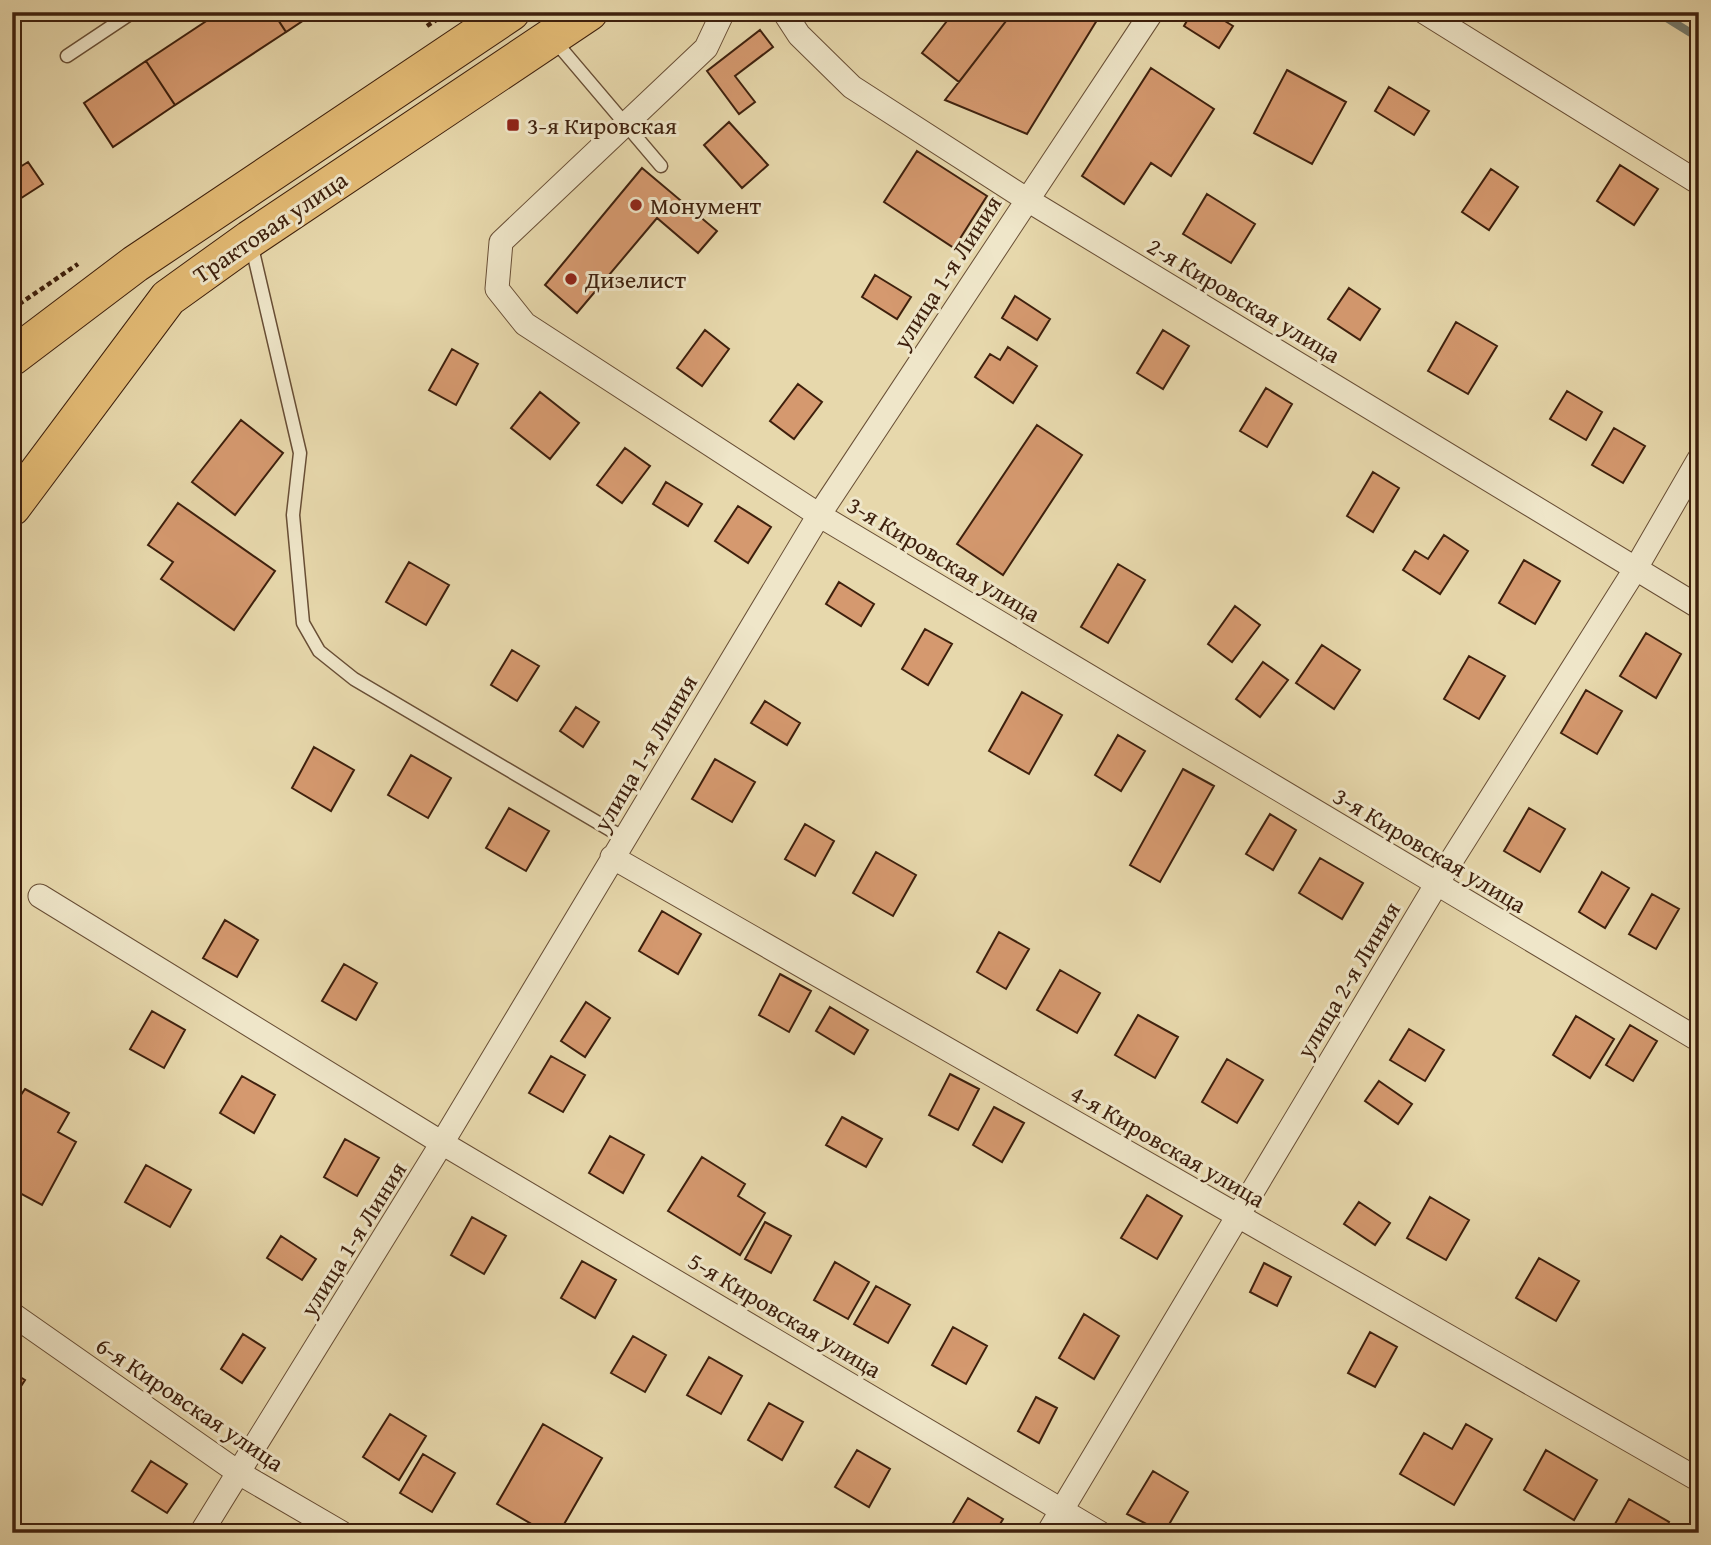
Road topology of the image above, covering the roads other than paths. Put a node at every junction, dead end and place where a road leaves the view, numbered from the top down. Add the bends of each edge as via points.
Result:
1 (133, 12) edge
2 (511, 12) edge
3 (589, 12) edge
4 (723, 12) edge
5 (784, 12) edge
6 (1152, 12) edge
7 (1424, 12) edge
8 (552, 37) junction
9 (67, 56) dead end
10 (625, 124) junction
11 (661, 166) dead end
12 (1699, 183) edge
13 (1026, 199) junction
14 (250, 239) junction
15 (12, 357) edge
16 (1699, 459) edge
17 (12, 507) edge
18 (819, 515) junction
19 (1636, 568) junction
20 (1699, 607) edge
21 (618, 848) junction
22 (1436, 885) junction
23 (40, 896) dead end
24 (1699, 1040) edge
25 (442, 1143) junction
26 (1236, 1215) junction
27 (12, 1314) edge
28 (239, 1473) junction
29 (1699, 1480) edge
30 (1062, 1510) junction
31 (201, 1533) edge
32 (342, 1533) edge
33 (1048, 1533) edge
34 (1100, 1533) edge

1 - 9 lane
2 - 15 main road, Трактовая улица via 135,264
3 - 8 main road, Трактовая улица
4 - 10 street, 3-я Кировская улица via 706,48
5 - 13 street, 2-я Кировская улица via 799,35 852,87
6 - 13 street, улица 1-я Линия
7 - 12 street
8 - 10 lane
8 - 14 main road, Трактовая улица
10 - 11 lane
10 - 18 street, 3-я Кировская улица via 501,242 497,289 525,324
13 - 18 street, улица 1-я Линия
13 - 19 street, 2-я Кировская улица
14 - 17 main road, Трактовая улица via 168,298
14 - 21 lane via 300,453 293,515 303,622 319,651 354,679
16 - 19 street, улица 2-я Линия
18 - 21 street, улица 1-я Линия
18 - 22 street, 3-я Кировская улица
19 - 20 street, 2-я Кировская улица
19 - 22 street, улица 2-я Линия
21 - 25 street, улица 1-я Линия
21 - 26 street, 4-я Кировская улица
22 - 24 street, 3-я Кировская улица
22 - 26 street, улица 2-я Линия
23 - 25 street, 5-я Кировская улица
25 - 28 street, улица 1-я Линия
25 - 30 street, 5-я Кировская улица
26 - 29 street, 4-я Кировская улица
26 - 30 street, улица 2-я Линия
27 - 28 street, 6-я Кировская улица
28 - 31 street, улица 1-я Линия
28 - 32 street, 6-я Кировская улица
30 - 33 street, улица 2-я Линия
30 - 34 street, 5-я Кировская улица

